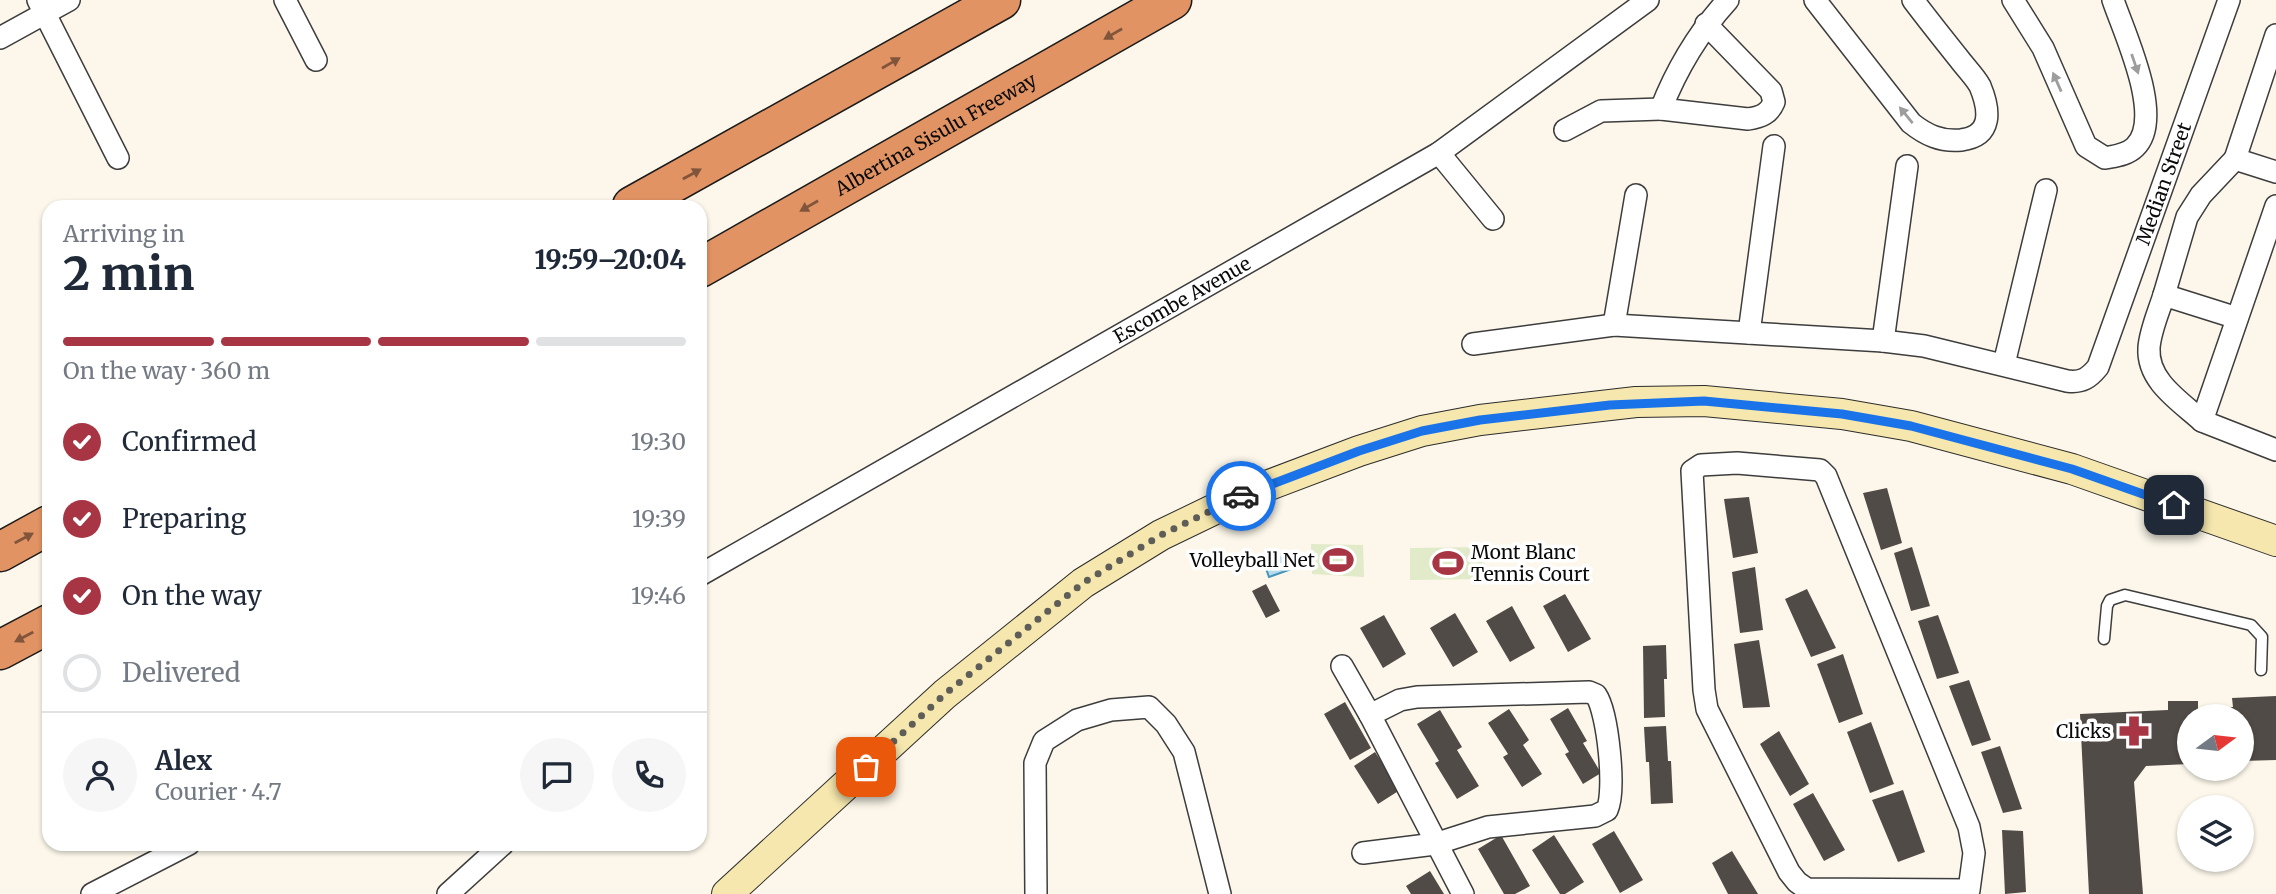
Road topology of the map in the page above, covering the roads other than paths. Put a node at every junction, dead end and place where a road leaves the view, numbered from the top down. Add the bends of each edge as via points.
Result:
1 (69, 0) edge
2 (285, 0) edge
3 (1001, 0) edge
4 (1172, 0) edge
5 (1648, 0) edge
6 (1728, 0) edge
7 (1815, 0) edge
8 (1913, 0) edge
9 (2014, 0) edge
10 (2113, 0) edge
11 (2229, 0) edge
12 (41, 6) edge
13 (1706, 24) junction
14 (2276, 35) edge
15 (0, 38) edge
16 (316, 60) dead end
17 (1661, 109) junction
18 (1565, 130) dead end
19 (1774, 146) dead end
20 (1439, 153) junction
21 (118, 158) dead end
22 (2235, 159) junction
23 (1907, 166) dead end
24 (2276, 172) edge
25 (2046, 190) dead end
26 (1636, 195) dead end
27 (643, 200) edge
28 (2276, 206) edge
29 (1493, 219) dead end
30 (707, 264) edge
31 (2164, 295) junction
32 (2238, 318) junction
33 (1614, 325) junction
34 (1749, 333) junction
35 (1882, 341) junction
36 (1473, 344) dead end
37 (2004, 364) junction
38 (2202, 421) junction
39 (2276, 450) edge
40 (2072, 469) junction
41 (42, 529) edge
42 (2276, 541) edge
43 (0, 552) edge
44 (2276, 558) edge
45 (707, 571) edge
46 (42, 628) edge
47 (2104, 639) dead end
48 (0, 650) edge
49 (1342, 666) dead end
50 (2261, 670) dead end
51 (1370, 715) junction
52 (1435, 844) junction
53 (175, 851) edge
54 (495, 851) edge
55 (1363, 852) dead end
56 (1968, 892) edge
57 (92, 894) edge
58 (448, 894) edge
59 (727, 894) edge
60 (1036, 894) edge
61 (1220, 894) edge
62 (1463, 894) edge

1 - 12 street
2 - 16 street
27 -> 3 highway
4 -> 30 highway, Albertina Sisulu Freeway
5 - 20 street, Escombe Avenue
6 - 13 street
8 -> 7 street via 1979,85 1988,115 1986,125 1966,139 1945,141 1911,123
10 -> 9 street via 2147,114 2141,141 2134,149 2105,158 2086,146 2043,48
11 - 37 street, Median Street via 2098,367 2091,376 2075,382
12 - 15 street
12 - 21 street
13 - 17 street via 1677,71
13 - 17 street via 1771,91 1774,102 1770,111 1748,119
14 - 22 street
17 - 18 street via 1601,111
19 - 34 street
20 - 29 street
20 - 45 street, Escombe Avenue
22 - 24 street
22 - 31 street via 2187,217
23 - 35 street
25 - 37 street
26 - 33 street
28 - 32 street
31 - 32 street
31 - 38 street via 2149,347 2150,362 2156,379
32 - 38 street
33 - 34 street
33 - 36 street
34 - 35 street
35 - 37 street
38 - 39 street
40 - 42 main road
40 - 44 main road via 2195,532
40 - 59 main road via 1911,426 1842,414 1704,401 1636,402 1422,431 1248,493 1161,535 1083,583 945,694
43 -> 41 highway
46 -> 48 highway
47 - 50 lane via 2107,606 2110,600 2125,595 2250,625 2262,637
49 - 51 street
51 - 52 street
51 - 52 street via 1417,697 1589,692 1601,702 1611,789 1607,810 1595,816 1488,827
52 - 55 street
52 - 62 street
53 - 57 street
54 - 58 street
56 - 56 street via 1807,889 1789,872 1707,709 1692,471 1701,465 1788,467 1820,470 1826,476 1969,827 1974,853
60 - 61 street via 1035,763 1045,741 1077,720 1111,710 1149,707 1184,752

